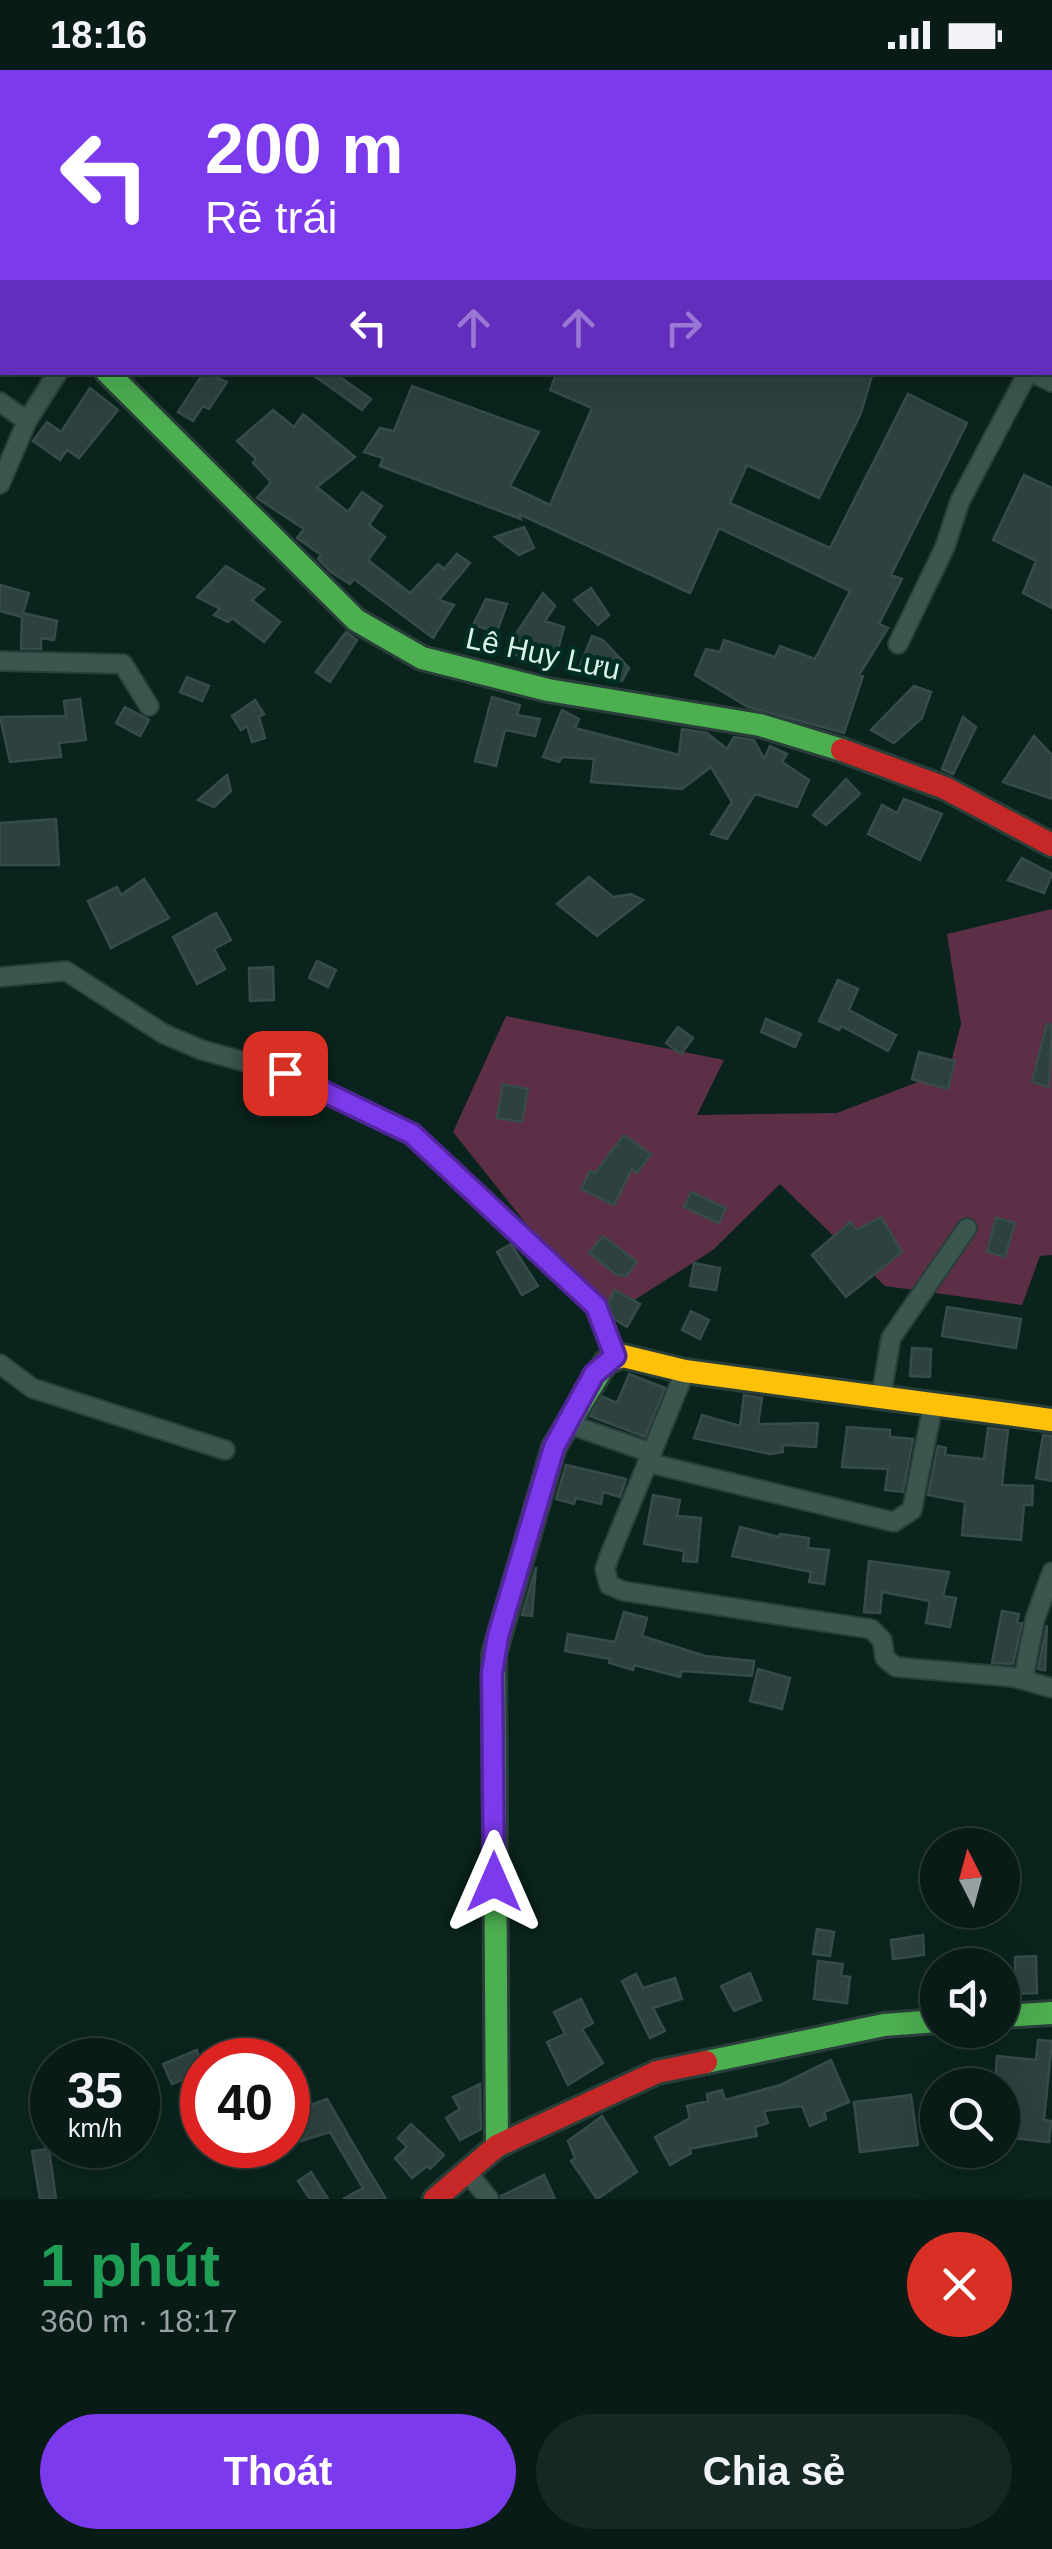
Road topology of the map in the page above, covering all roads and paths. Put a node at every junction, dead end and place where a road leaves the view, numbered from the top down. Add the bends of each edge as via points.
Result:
1 (56, 375) edge
2 (110, 375) edge
3 (1027, 375) edge
4 (0, 402) edge
5 (28, 421) junction
6 (0, 484) edge
7 (898, 644) dead end
8 (0, 661) edge
9 (149, 706) dead end
10 (1052, 845) edge
11 (0, 977) edge
12 (966, 1228) dead end
13 (615, 1356) junction
14 (0, 1364) edge
15 (685, 1371) junction
16 (881, 1397) junction
17 (933, 1405) junction
18 (1052, 1420) edge
19 (566, 1423) junction
20 (224, 1450) dead end
21 (650, 1458) junction
22 (1052, 1572) edge
23 (1023, 1680) junction
24 (1052, 1688) edge
25 (1052, 2013) edge
26 (1020, 2015) edge
27 (920, 2022) edge
28 (496, 2146) junction
29 (468, 2174) junction
30 (435, 2199) edge
31 (489, 2199) edge

1 - 5 street
2 - 10 street, Lê Huy Lưu via 356,620 422,658 548,690 816,740 945,788
3 - 7 street via 960,501
4 - 5 street
5 - 6 street
8 - 9 street via 123,664
11 - 13 street via 66,970 164,1034 285,1073 412,1134 596,1306
12 - 16 street via 891,1338
13 - 15 street
13 - 19 street via 602,1364
14 - 20 street via 32,1388
15 - 16 street
15 - 21 street
16 - 17 street
17 - 18 street
17 - 21 street via 912,1510 894,1522
19 - 21 street
19 - 28 street via 494,1654
21 - 23 street via 605,1569 615,1589 870,1629 896,1666
22 - 23 street
23 - 24 street
25 - 26 street
27 - 28 street via 657,2072
28 - 29 street
29 - 30 street
29 - 31 street

